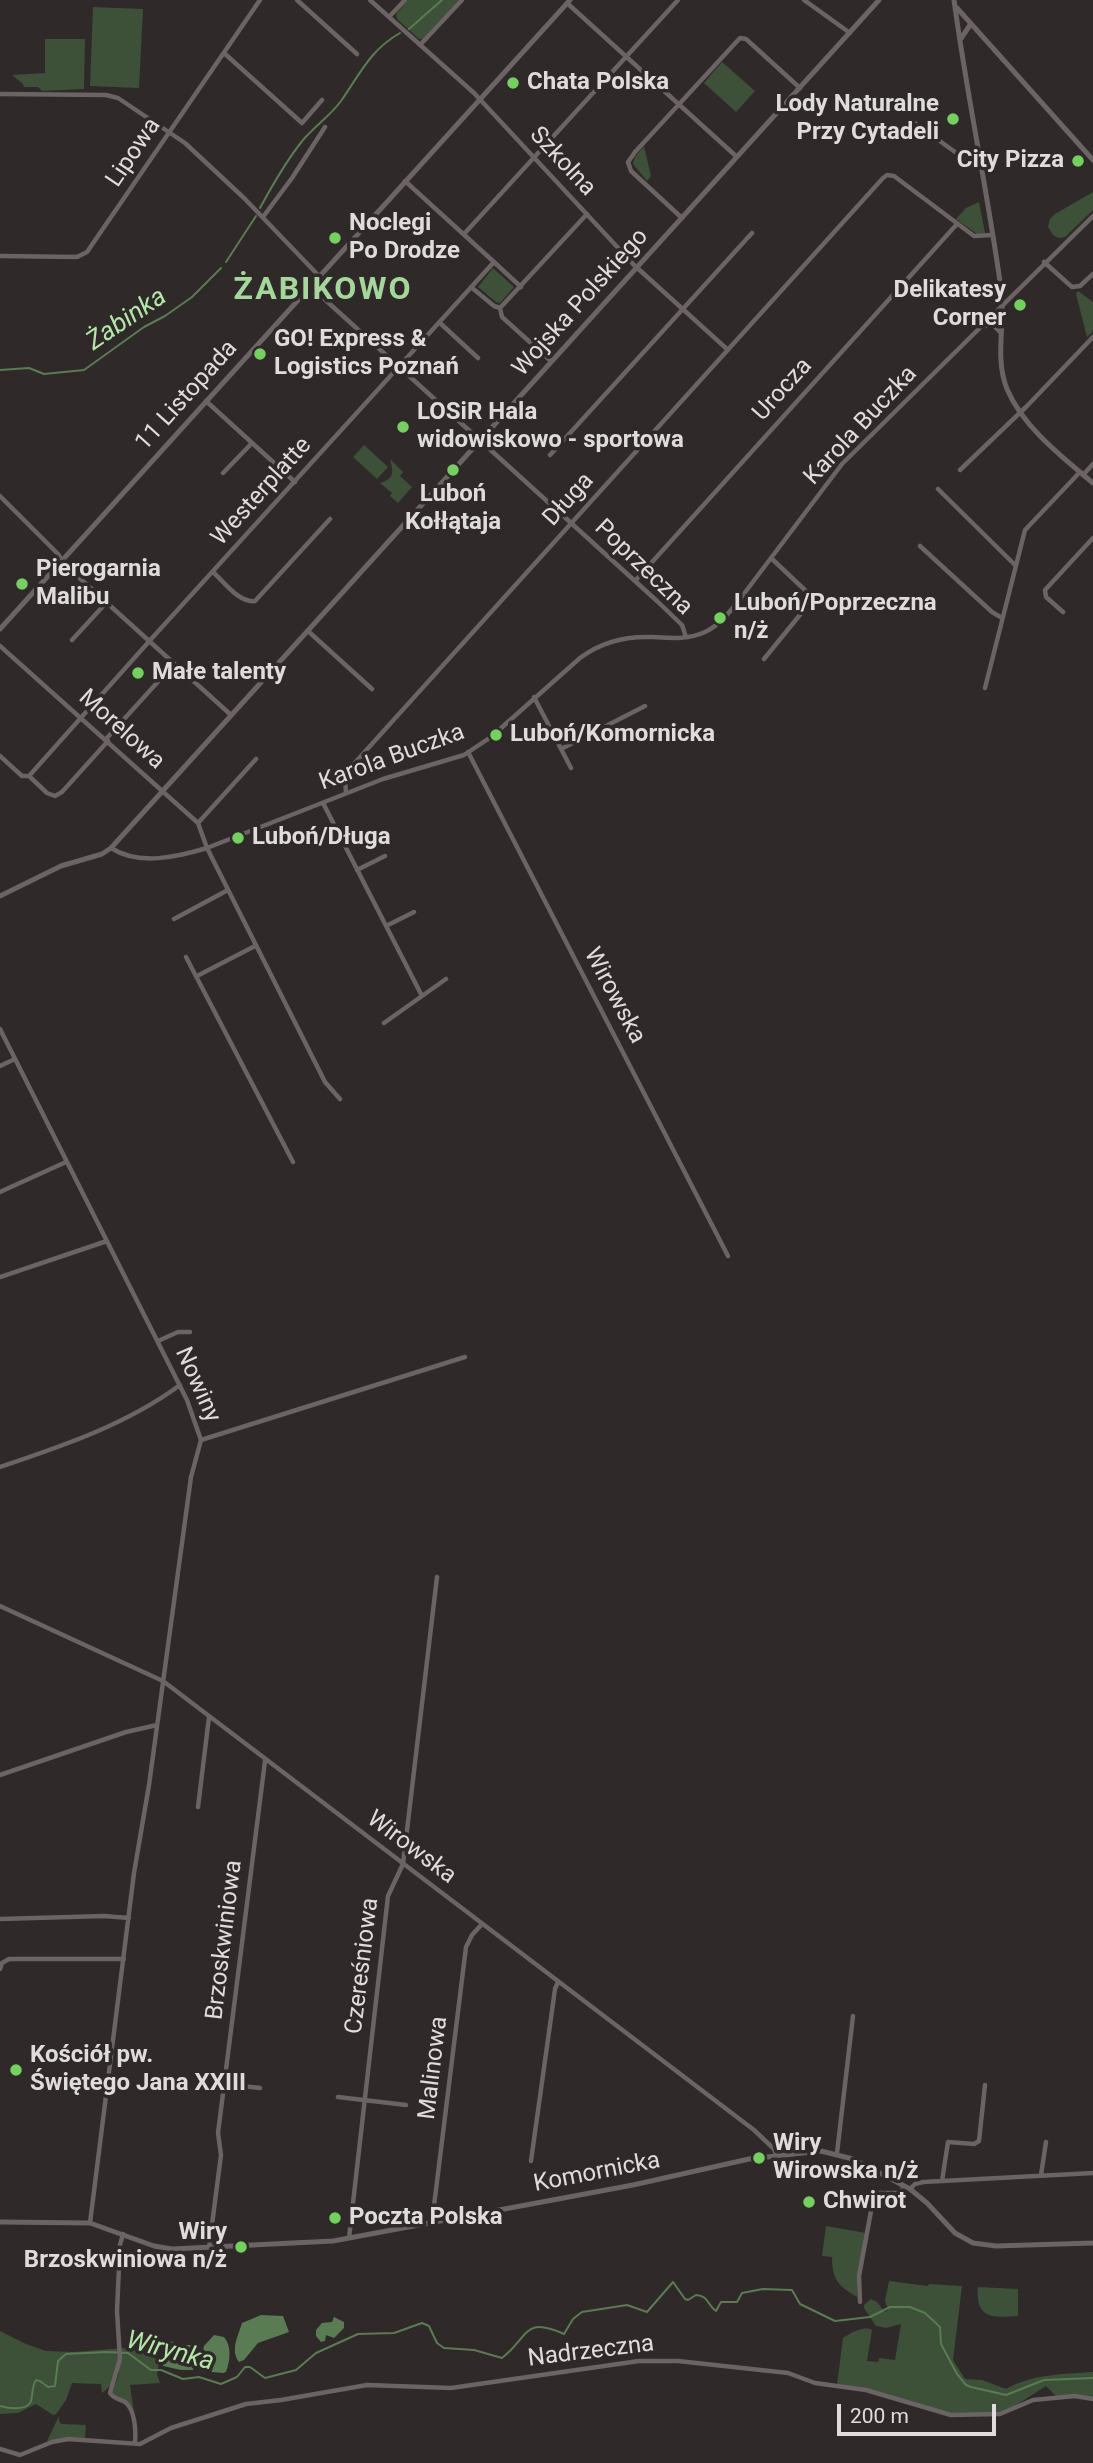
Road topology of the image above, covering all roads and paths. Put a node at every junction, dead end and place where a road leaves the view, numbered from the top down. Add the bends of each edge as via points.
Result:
1 (260, 0) edge
2 (297, 0) edge
3 (370, 0) edge
4 (405, 0) edge
5 (462, 0) edge
6 (678, 0) edge
7 (804, 0) edge
8 (879, 0) edge
9 (569, 1) edge
10 (954, 1) edge
11 (389, 17) junction
12 (970, 25) junction
13 (849, 33) junction
14 (960, 40) junction
15 (420, 45) junction
16 (224, 53) junction
17 (357, 54) dead end
18 (627, 57) junction
19 (797, 86) junction
20 (0, 94) edge
21 (480, 99) junction
22 (322, 100) dead end
23 (679, 104) junction
24 (912, 121) dead end
25 (325, 127) dead end
26 (169, 132) junction
27 (979, 155) junction
28 (737, 157) junction
29 (534, 158) junction
30 (1093, 160) edge
31 (405, 181) junction
32 (587, 214) junction
33 (1093, 216) edge
34 (263, 218) junction
35 (682, 218) junction
36 (957, 224) junction
37 (752, 233) dead end
38 (464, 234) junction
39 (992, 235) junction
40 (0, 256) edge
41 (494, 262) junction
42 (1044, 262) junction
43 (637, 267) junction
44 (1093, 274) edge
45 (319, 276) junction
46 (310, 286) junction
47 (471, 287) junction
48 (521, 287) junction
49 (1003, 307) junction
50 (500, 308) junction
51 (683, 309) junction
52 (439, 323) junction
53 (983, 326) junction
54 (1000, 332) junction
55 (1093, 337) edge
56 (1088, 342) junction
57 (1093, 346) edge
58 (728, 350) junction
59 (478, 358) dead end
60 (551, 361) junction
61 (400, 366) junction
62 (206, 401) junction
63 (1020, 413) junction
64 (481, 439) junction
65 (252, 443) junction
66 (550, 455) dead end
67 (1093, 464) edge
68 (960, 470) dead end
69 (223, 473) dead end
70 (1081, 473) junction
71 (295, 482) junction
72 (1093, 483) edge
73 (938, 489) dead end
74 (0, 496) edge
75 (330, 519) dead end
76 (572, 523) junction
77 (1093, 538) edge
78 (920, 546) dead end
79 (771, 558) junction
80 (61, 560) junction
81 (1015, 565) junction
82 (213, 572) junction
83 (635, 581) junction
84 (106, 603) junction
85 (1063, 612) dead end
86 (1002, 618) junction
87 (0, 629) edge
88 (308, 631) junction
89 (686, 638) junction
90 (72, 640) dead end
91 (149, 642) junction
92 (0, 646) edge
93 (764, 659) dead end
94 (174, 664) junction
95 (985, 688) dead end
96 (372, 689) dead end
97 (534, 697) junction
98 (645, 706) dead end
99 (231, 715) junction
100 (81, 718) junction
101 (107, 740) junction
102 (561, 749) junction
103 (468, 752) junction
104 (0, 756) edge
105 (256, 759) dead end
106 (571, 768) dead end
107 (29, 776) junction
108 (163, 790) junction
109 (346, 793) junction
110 (323, 803) junction
111 (198, 823) junction
112 (207, 848) junction
113 (113, 850) junction
114 (385, 856) dead end
115 (357, 870) junction
116 (228, 890) junction
117 (0, 895) edge
118 (414, 912) dead end
119 (174, 919) dead end
120 (386, 926) junction
121 (255, 946) junction
122 (186, 957) dead end
123 (197, 976) junction
124 (446, 979) dead end
125 (422, 996) junction
126 (384, 1023) dead end
127 (0, 1028) edge
128 (15, 1059) junction
129 (0, 1066) edge
130 (340, 1099) dead end
131 (66, 1162) junction
132 (293, 1162) dead end
133 (0, 1192) edge
134 (107, 1241) junction
135 (728, 1256) dead end
136 (0, 1277) edge
137 (190, 1332) dead end
138 (158, 1342) junction
139 (462, 1356) dead end
140 (180, 1385) junction
141 (201, 1440) junction
142 (0, 1467) edge
143 (437, 1577) dead end
144 (0, 1606) edge
145 (163, 1681) junction
146 (209, 1716) junction
147 (157, 1725) junction
148 (265, 1760) junction
149 (0, 1775) edge
150 (198, 1807) dead end
151 (403, 1864) junction
152 (130, 1918) junction
153 (0, 1919) edge
154 (482, 1924) junction
155 (124, 1959) junction
156 (0, 1969) edge
157 (558, 1982) junction
158 (853, 2016) dead end
159 (225, 2084) junction
160 (985, 2084) dead end
161 (260, 2088) dead end
162 (338, 2097) dead end
163 (365, 2100) junction
164 (406, 2105) dead end
165 (1046, 2143) dead end
166 (837, 2153) junction
167 (777, 2155) junction
168 (531, 2161) dead end
169 (1093, 2172) edge
170 (1041, 2175) junction
171 (942, 2181) junction
172 (908, 2188) junction
173 (0, 2222) edge
174 (432, 2222) junction
175 (90, 2223) junction
176 (122, 2234) junction
177 (348, 2238) junction
178 (1093, 2243) edge
179 (209, 2249) junction
180 (860, 2302) dead end
181 (1093, 2399) edge
182 (135, 2442) junction
183 (0, 2449) edge

1 - 16 street, Lipowa
2 - 17 street
3 - 11 street, Szkolna
4 - 11 street
5 - 15 street
6 - 18 street
7 - 13 street
8 - 13 street, Wojska Polskiego
9 - 18 street
9 - 21 street, 11 Listopada
10 - 12 street
10 - 14 street
11 - 15 street, Szkolna
12 - 14 street
12 - 30 street
13 - 19 street, Wojska Polskiego
14 - 27 street
15 - 21 street, Szkolna
16 - 22 street via 302,123
16 - 26 street, Lipowa
18 - 23 street
18 - 29 street
19 - 23 street via 740,38
19 - 28 street, Wojska Polskiego
20 - 26 street via 110,96
21 - 29 street, Szkolna
21 - 31 street, 11 Listopada
23 - 28 street
23 - 35 street via 628,163
24 - 27 street via 960,156
25 - 34 street
26 - 34 street
26 - 40 street, Lipowa via 85,254
27 - 39 street
28 - 35 street, Wojska Polskiego
29 - 32 street, Szkolna
29 - 38 street
31 - 38 street
31 - 45 street, 11 Listopada
32 - 43 street, Szkolna
32 - 48 street
33 - 42 street, Karola Buczka
34 - 45 street
35 - 43 street, Wojska Polskiego
36 - 39 street via 975,237
36 - 58 street, Długa via 887,175
36 - 83 street, Urocza
37 - 51 street
38 - 41 street
39 - 49 street
41 - 47 street, Westerplatte
41 - 48 street
42 - 44 street via 1072,287
42 - 49 street, Karola Buczka
43 - 51 street, Szkolna
43 - 60 street, Wojska Polskiego
45 - 46 street, 11 Listopada
46 - 61 street, Poprzeczna
46 - 62 street, 11 Listopada
47 - 50 street
47 - 52 street, Westerplatte
48 - 50 street
49 - 53 street, Karola Buczka
49 - 54 street
50 - 60 street via 502,317
51 - 58 street, Szkolna
51 - 66 street
52 - 59 street
52 - 61 street, Westerplatte
53 - 54 street via 993,325
53 - 79 street, Karola Buczka via 842,464
54 - 63 street via 1003,375
55 - 56 street
56 - 57 street
56 - 63 street
58 - 76 street, Długa
60 - 64 street, Wojska Polskiego
61 - 64 street, Poprzeczna
61 - 71 street, Westerplatte
62 - 65 street
62 - 80 street, 11 Listopada
63 - 68 street
63 - 70 street
64 - 76 street, Poprzeczna
64 - 88 street, Wojska Polskiego
65 - 69 street
65 - 71 street
67 - 70 street
70 - 72 street
70 - 81 street via 1026,528
71 - 82 street, Westerplatte
73 - 81 street
74 - 80 street
75 - 82 street via 255,601 245,600
76 - 83 street, Poprzeczna
76 - 109 street, Długa via 352,766 345,779
77 - 85 street via 1045,590 1046,597
78 - 86 street
79 - 89 street, Karola Buczka via 718,624
79 - 93 street via 812,600
80 - 84 street
80 - 87 street, 11 Listopada
81 - 86 street
82 - 91 street, Westerplatte
83 - 89 street, Poprzeczna via 682,625
84 - 90 street
84 - 91 street
86 - 95 street
88 - 96 street
88 - 99 street, Wojska Polskiego
89 - 97 street, Karola Buczka via 610,642 586,654
91 - 94 street
91 - 100 street, Westerplatte
92 - 100 street, Morelowa
94 - 99 street
94 - 101 street
97 - 102 street
97 - 103 street, Karola Buczka
98 - 102 street
99 - 108 street, Wojska Polskiego
100 - 101 street, Morelowa
100 - 107 street, Westerplatte
101 - 107 street via 57,796
101 - 108 street, Morelowa
102 - 106 street
103 - 109 street, Karola Buczka
103 - 135 street, Wirowska
104 - 107 street via 22,776
105 - 111 street
108 - 111 street, Morelowa
108 - 113 street, Wojska Polskiego
109 - 110 street, Karola Buczka
110 - 112 street, Karola Buczka
110 - 115 street
111 - 112 street, Morelowa
112 - 113 street, Karola Buczka via 158,859
112 - 116 street, Morelowa
113 - 117 street via 54,868
114 - 115 street
115 - 120 street
116 - 119 street
116 - 121 street, Morelowa
118 - 120 street
120 - 125 street
121 - 123 street
121 - 130 street, Morelowa via 325,1082
122 - 123 street
123 - 132 street
124 - 125 street
125 - 126 street
127 - 128 street, Nowiny
128 - 129 street
128 - 131 street, Nowiny
131 - 133 street
131 - 134 street, Nowiny
134 - 136 street
134 - 138 street, Nowiny
137 - 138 street via 178,1332
138 - 140 street, Nowiny
139 - 141 street
140 - 141 street, Nowiny
140 - 142 street via 116,1423
141 - 145 street, Nowiny via 191,1477
143 - 151 street, Czereśniowa
144 - 145 street, Wirowska
145 - 146 street, Wirowska
145 - 147 street, Nowiny
146 - 148 street, Wirowska
146 - 150 street
147 - 149 street
147 - 152 street, Nowiny
148 - 151 street, Wirowska
148 - 159 street, Brzoskwiniowa
151 - 154 street, Wirowska
151 - 163 street, Czereśniowa via 388,1896
152 - 153 street
152 - 155 street, Nowiny
154 - 157 street, Wirowska
154 - 174 street, Malinowa via 466,1947
155 - 156 street via 9,1959
155 - 175 street, Nowiny
157 - 167 street, Wirowska via 754,2130
157 - 168 street
158 - 166 street
159 - 161 street
159 - 179 street, Brzoskwiniowa
160 - 171 street via 979,2141 948,2142
162 - 163 street
163 - 164 street
163 - 177 street, Czereśniowa
165 - 170 street
166 - 167 street, Komornicka
166 - 172 street, Komornicka
167 - 174 street, Komornicka
169 - 170 street
170 - 171 street
171 - 172 street
172 - 178 street, Komornicka via 955,2233 977,2245
172 - 180 street via 874,2195 859,2276
173 - 175 street, Komornicka
174 - 177 street, Komornicka
175 - 176 street, Komornicka
176 - 179 street, Komornicka via 164,2248
176 - 182 street via 117,2311 120,2353 110,2393 130,2408
177 - 179 street, Komornicka
181 - 182 street, Nadrzeczna via 1033,2400 1000,2414 951,2415 771,2370 639,2361 451,2388 374,2384 254,2402
182 - 183 street, Nadrzeczna via 64,2439 17,2455

